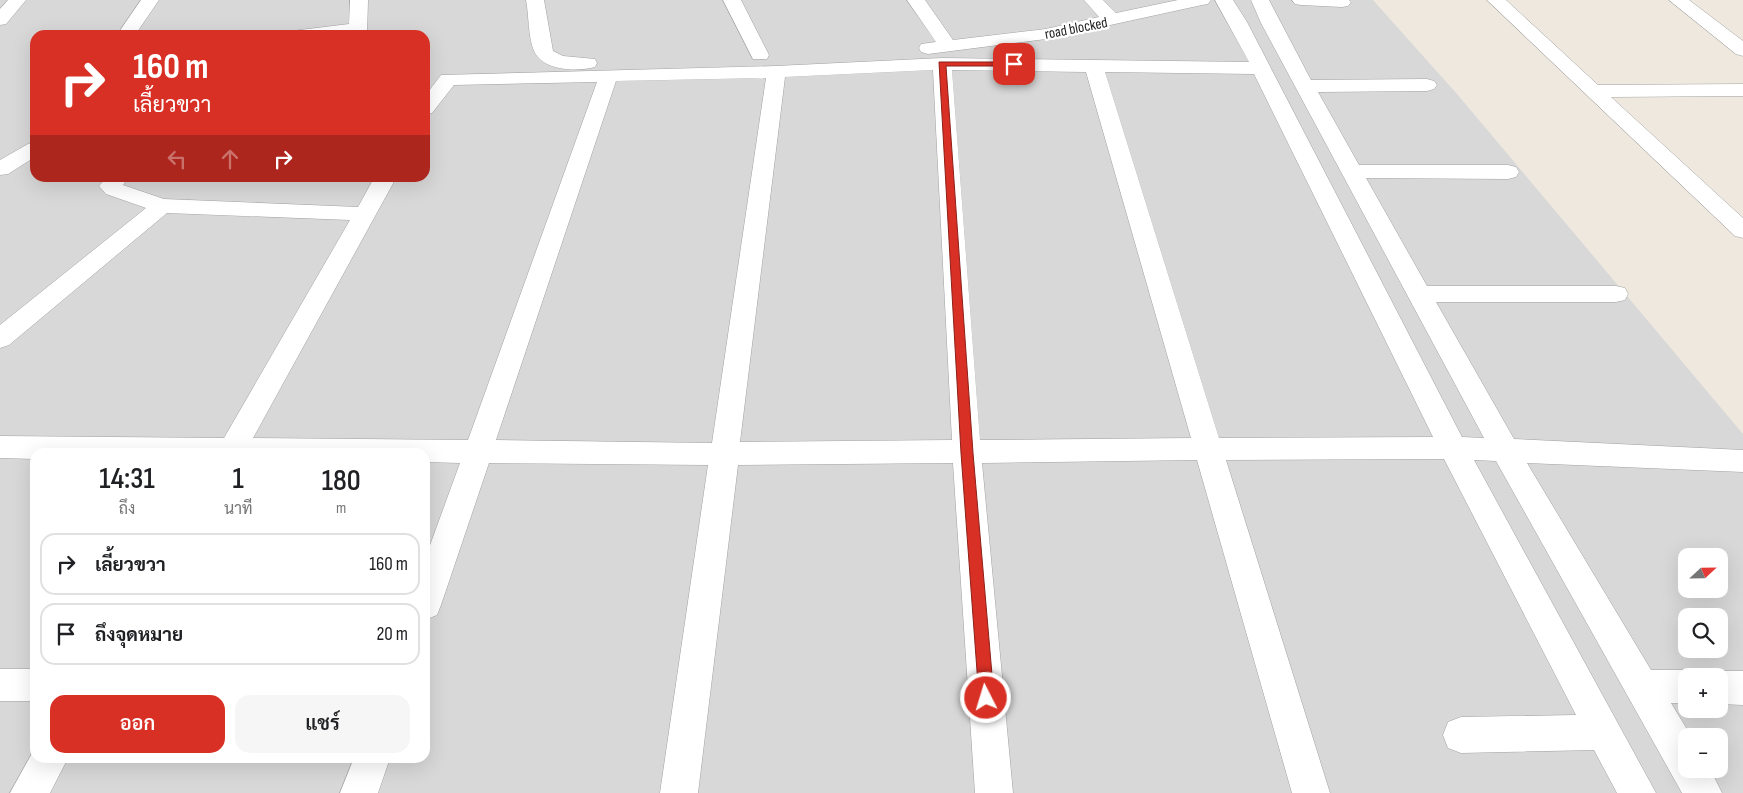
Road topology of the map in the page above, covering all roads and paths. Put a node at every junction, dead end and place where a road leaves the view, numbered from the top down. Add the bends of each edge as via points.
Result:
1 (17, 0) edge
2 (150, 0) edge
3 (359, 0) edge
4 (535, 0) edge
5 (732, 0) edge
6 (916, 0) edge
7 (1093, 0) edge
8 (1202, 0) edge
9 (1300, 0) edge
10 (1496, 0) edge
11 (1678, 0) edge
12 (1342, 2) dead end
13 (1232, 11) edge
14 (1265, 11) edge
15 (0, 20) edge
16 (1113, 20) junction
17 (129, 30) edge
18 (358, 30) edge
19 (1743, 50) edge
20 (945, 55) junction
21 (768, 64) junction
22 (1094, 67) junction
23 (1260, 68) junction
24 (608, 77) junction
25 (1427, 85) dead end
26 (1305, 86) junction
27 (1743, 90) edge
28 (1595, 91) junction
29 (430, 102) edge
30 (30, 151) edge
31 (0, 169) edge
32 (1352, 172) junction
33 (1508, 172) dead end
34 (114, 182) edge
35 (383, 182) edge
36 (162, 206) junction
37 (364, 214) junction
38 (1743, 231) edge
39 (1346, 234) junction
40 (1387, 235) junction
41 (1420, 294) junction
42 (1616, 294) dead end
43 (0, 339) edge
44 (0, 447) edge
45 (77, 448) edge
46 (233, 448) edge
47 (1207, 448) junction
48 (1453, 448) junction
49 (430, 451) edge
50 (479, 451) junction
51 (1506, 452) junction
52 (967, 453) junction
53 (724, 454) junction
54 (1743, 461) edge
55 (430, 591) edge
56 (0, 685) edge
57 (30, 685) edge
58 (1643, 686) junction
59 (1678, 687) edge
60 (1728, 688) edge
61 (1743, 688) edge
62 (1604, 732) junction
63 (1461, 735) dead end
64 (1678, 749) edge
65 (47, 763) edge
66 (370, 763) edge
67 (1694, 778) edge
68 (29, 793) edge
69 (359, 793) edge
70 (679, 793) edge
71 (994, 793) edge
72 (1311, 793) edge
73 (1637, 793) edge
74 (1703, 793) edge

1 - 15 street
2 - 17 street
3 - 18 street
4 - 21 street via 543,50 552,60
5 - 21 street
6 - 20 street
7 - 16 street
8 - 16 street, road blocked
9 - 12 street
10 - 28 street
11 - 19 street
13 - 14 street
13 - 23 street
14 - 26 street
16 - 20 street, road blocked
20 - 21 street
20 - 22 street
20 - 52 street
21 - 24 street
21 - 53 street
22 - 23 street
22 - 47 street
23 - 39 street
24 - 29 street via 448,79
24 - 50 street
25 - 26 street
26 - 32 street
27 - 28 street
28 - 38 street
30 - 31 street
32 - 33 street
32 - 40 street
34 - 36 street via 110,186 114,189
35 - 37 street
36 - 37 street
36 - 43 street
37 - 46 street
39 - 40 street
39 - 48 street
40 - 41 street
41 - 42 street
41 - 51 street
44 - 45 street
47 - 48 street
47 - 52 street
47 - 72 street
48 - 51 street
48 - 62 street
49 - 50 street
50 - 53 street
50 - 55 street
51 - 54 street
51 - 58 street
52 - 53 street
52 - 71 street
53 - 70 street
56 - 57 street
58 - 59 street
58 - 64 street
60 - 61 street
62 - 63 street
62 - 73 street
65 - 68 street
66 - 69 street
67 - 74 street

